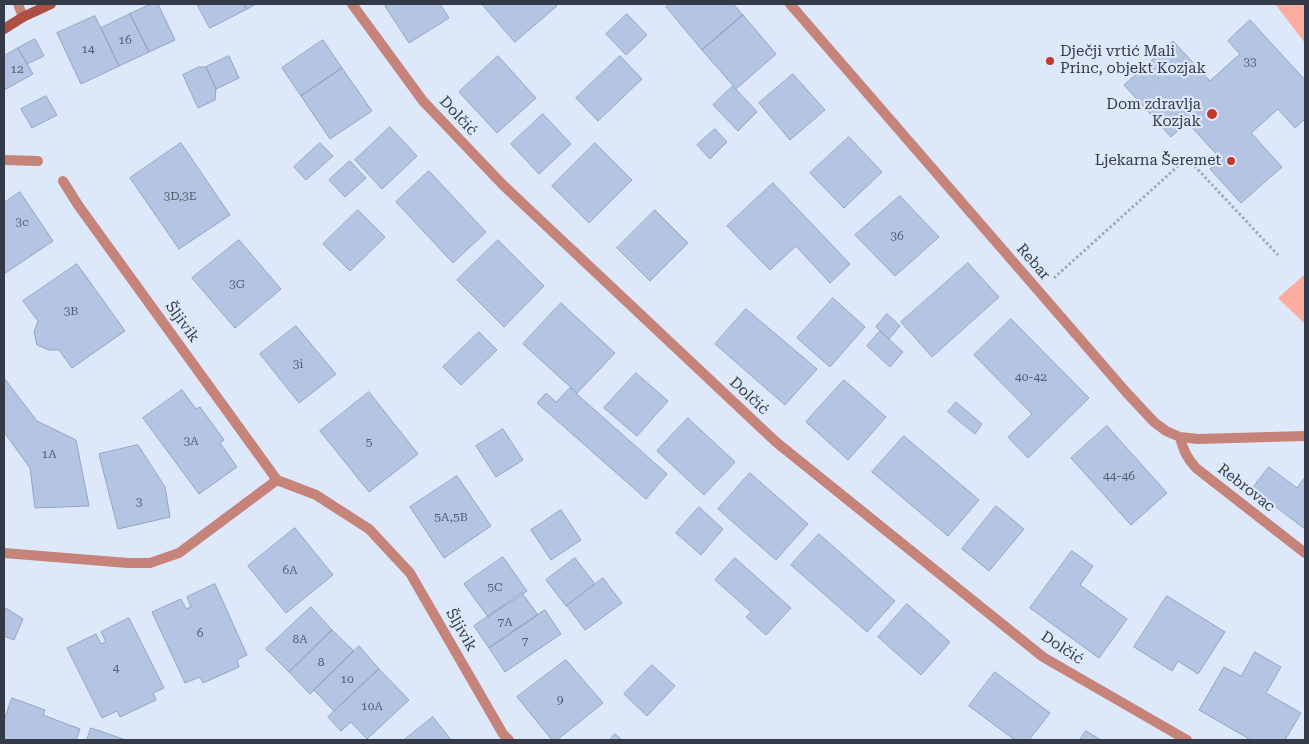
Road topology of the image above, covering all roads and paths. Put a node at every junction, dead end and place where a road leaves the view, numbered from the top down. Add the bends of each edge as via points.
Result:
1 (18, 4) edge
2 (51, 4) edge
3 (352, 4) edge
4 (790, 4) edge
5 (23, 17) junction
6 (4, 29) edge
7 (4, 160) edge
8 (38, 161) dead end
9 (63, 181) dead end
10 (1278, 255) dead end
11 (1039, 292) junction
12 (1305, 436) edge
13 (1180, 437) junction
14 (277, 480) junction
15 (4, 553) edge
16 (1305, 553) edge
17 (509, 740) edge
18 (1186, 740) edge

1 - 5 street
2 - 5 street
3 - 18 street, Dolčić via 423,101 503,186 776,442 1043,657
4 - 11 street, Rebar
5 - 6 street
7 - 8 street
9 - 14 street, Šljivik
10 - 11 path via 1187,158
11 - 13 street, Rebar via 1154,422
12 - 13 street, Rebar
13 - 16 street, Rebrovac via 1188,460 1196,468
14 - 15 street via 179,553 150,563
14 - 17 street, Šljivik via 316,495 369,529 410,573

